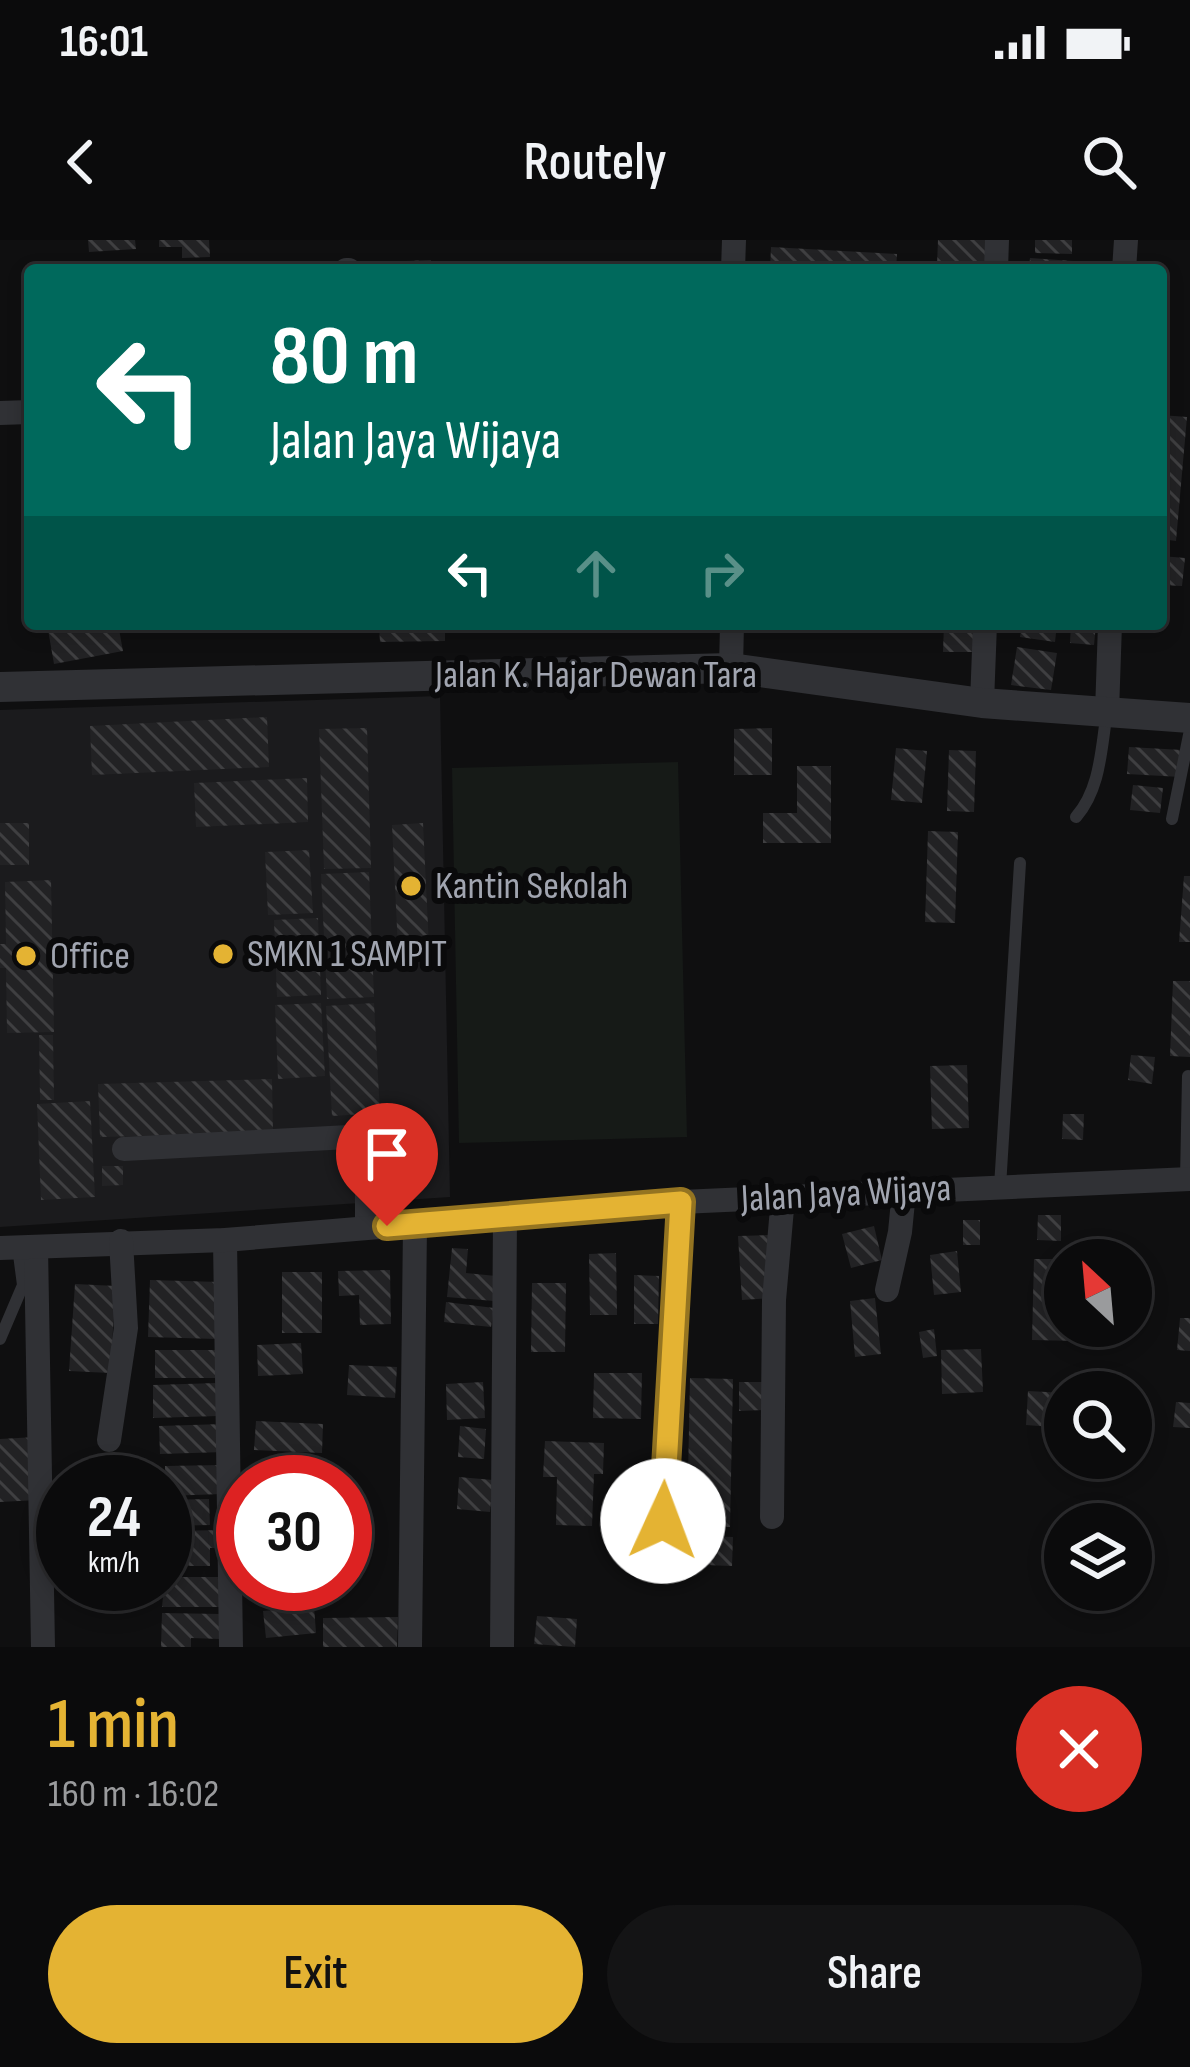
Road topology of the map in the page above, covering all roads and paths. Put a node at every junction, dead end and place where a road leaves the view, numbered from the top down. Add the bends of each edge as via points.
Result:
1 (732, 630) edge
2 (985, 630) edge
3 (1110, 630) edge
4 (731, 668) junction
5 (0, 687) edge
6 (982, 703) junction
7 (1107, 712) junction
8 (1190, 718) edge
9 (1190, 730) edge
10 (1076, 817) dead end
11 (1172, 819) dead end
12 (1020, 863) dead end
13 (1188, 1076) edge
14 (124, 1149) dead end
15 (1188, 1179) edge
16 (1000, 1187) junction
17 (904, 1191) junction
18 (783, 1197) junction
19 (681, 1202) junction
20 (505, 1217) junction
21 (415, 1226) junction
22 (367, 1228) junction
23 (225, 1240) junction
24 (121, 1241) junction
25 (18, 1247) edge
26 (887, 1290) dead end
27 (0, 1339) edge
28 (109, 1440) dead end
29 (772, 1517) dead end
30 (663, 1521) dead end
31 (44, 1647) edge
32 (231, 1647) edge
33 (410, 1647) edge
34 (502, 1647) edge

1 - 4 street
2 - 6 street
3 - 7 street
4 - 5 street, Jalan K. Hajar Dewan Tara
4 - 6 street, Jalan K. Hajar Dewan Tara
6 - 7 street, Jalan K. Hajar Dewan Tara
7 - 8 street, Jalan K. Hajar Dewan Tara
7 - 10 lane via 1096,778
9 - 11 lane
12 - 16 lane
13 - 15 lane
14 - 22 street via 359,1141 367,1154
15 - 16 street, Jalan Jaya Wijaya
16 - 17 street, Jalan Jaya Wijaya
17 - 18 street, Jalan Jaya Wijaya
17 - 26 street
18 - 19 street, Jalan Jaya Wijaya
18 - 29 street
19 - 20 street, Jalan Jaya Wijaya
19 - 30 street
20 - 21 street, Jalan Jaya Wijaya
20 - 34 street
21 - 22 street, Jalan Jaya Wijaya
21 - 33 street
22 - 23 street, Jalan Jaya Wijaya
23 - 24 street, Jalan Jaya Wijaya
23 - 32 street
24 - 25 street, Jalan Jaya Wijaya
24 - 28 street via 126,1328
25 - 27 lane via 22,1285
25 - 31 street

